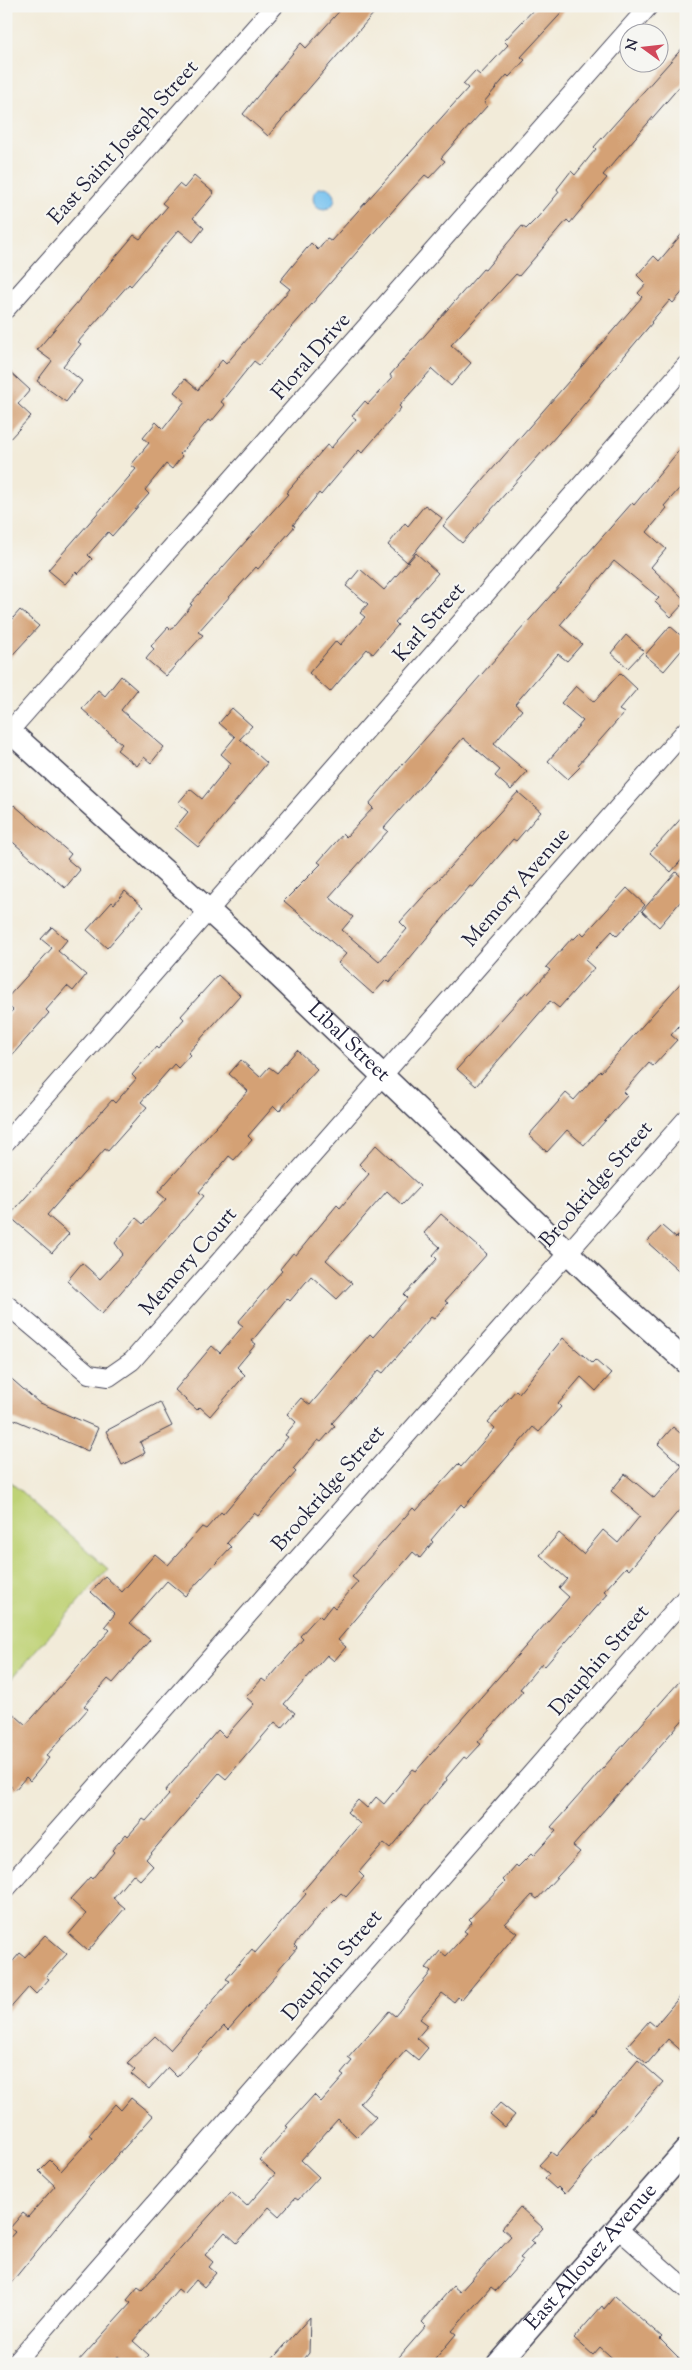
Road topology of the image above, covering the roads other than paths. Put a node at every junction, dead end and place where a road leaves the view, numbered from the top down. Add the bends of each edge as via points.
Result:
1 (274, 6) edge
2 (649, 6) edge
3 (6, 309) edge
4 (686, 365) edge
5 (686, 730) edge
6 (7, 731) edge
7 (208, 911) junction
8 (383, 1076) junction
9 (686, 1119) edge
10 (6, 1142) edge
11 (568, 1253) junction
12 (6, 1304) edge
13 (686, 1362) edge
14 (686, 1597) edge
15 (6, 1889) edge
16 (686, 2150) edge
17 (617, 2228) junction
18 (686, 2289) edge
19 (14, 2364) edge
20 (498, 2364) edge

1 - 3 street, East Saint Joseph Street
2 - 6 street, Floral Drive
4 - 7 street, Karl Street
5 - 8 street, Memory Avenue
6 - 7 street, Libal Street
7 - 8 street, Libal Street
7 - 10 street
8 - 11 street, Libal Street
8 - 12 street, Memory Court via 132,1361 109,1376 89,1374
9 - 11 street, Brookridge Street
11 - 13 street, Libal Street
11 - 15 street, Brookridge Street
14 - 19 street, Dauphin Street
16 - 17 street, East Allouez Avenue
17 - 18 street
17 - 20 street, East Allouez Avenue

